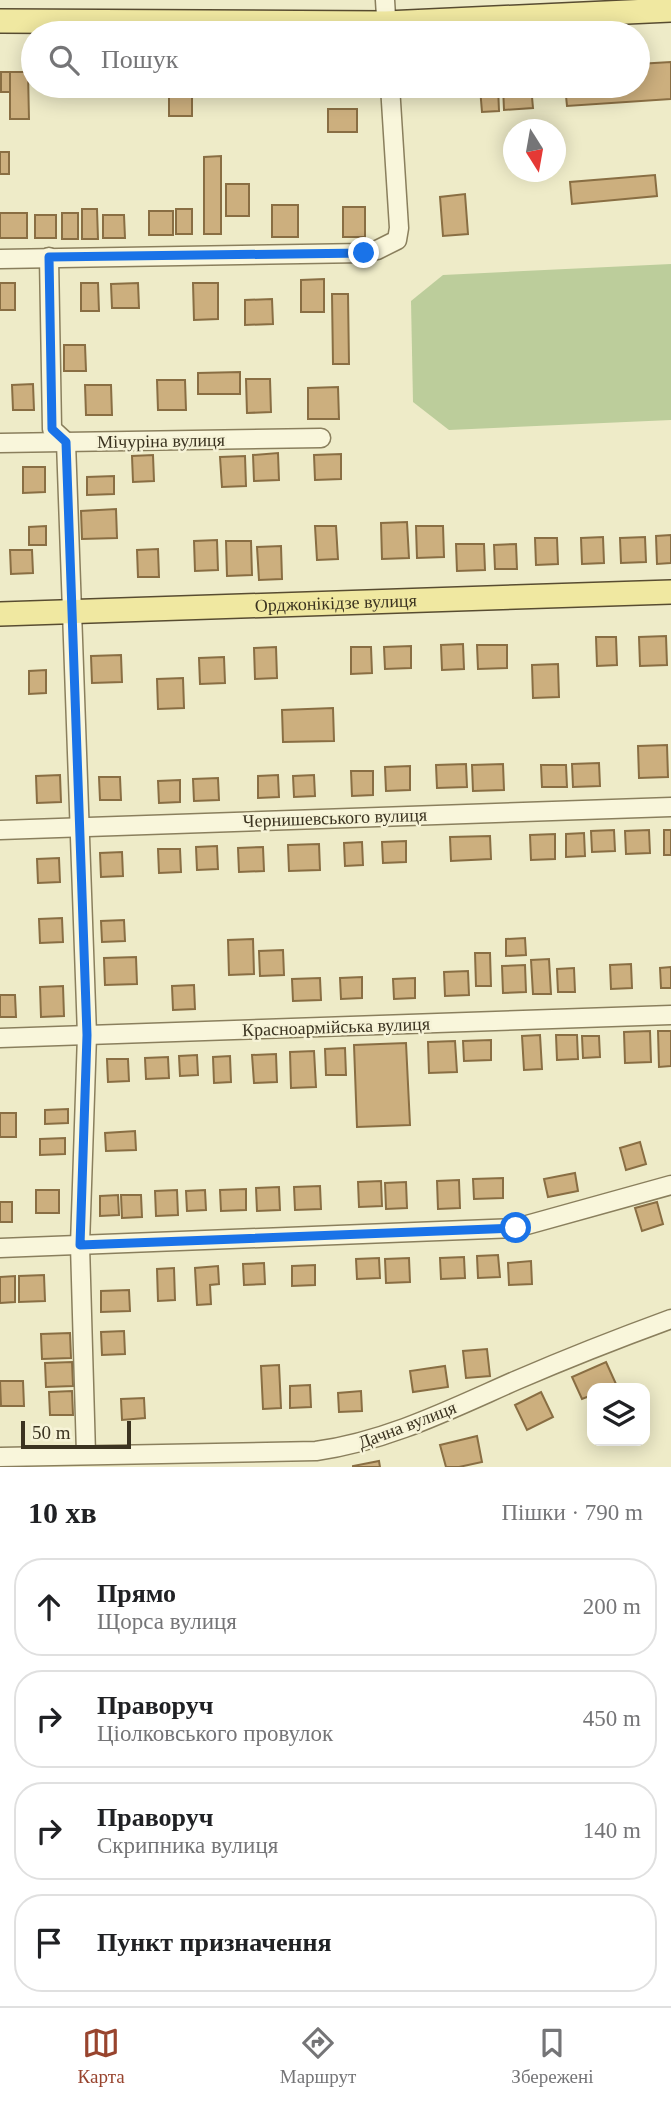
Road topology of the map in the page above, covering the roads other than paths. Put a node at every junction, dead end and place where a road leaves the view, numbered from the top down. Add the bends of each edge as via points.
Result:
1 (385, 0) edge
2 (671, 10) edge
3 (0, 21) edge
4 (21, 21) edge
5 (386, 21) edge
6 (497, 21) edge
7 (391, 98) edge
8 (49, 257) junction
9 (0, 259) edge
10 (321, 438) dead end
11 (66, 442) junction
12 (0, 443) edge
13 (671, 592) edge
14 (73, 612) junction
15 (0, 614) edge
16 (671, 807) edge
17 (80, 827) junction
18 (0, 830) edge
19 (671, 1015) edge
20 (87, 1035) junction
21 (0, 1038) edge
22 (671, 1185) edge
23 (80, 1245) junction
24 (0, 1248) edge
25 (671, 1319) edge
26 (86, 1454) junction
27 (0, 1457) edge

1 - 5 street
2 - 6 main road
3 - 4 main road
7 - 8 street via 399,228 397,240 377,250
8 - 9 street
8 - 11 street via 52,429
10 - 11 street, Мічуріна вулиця
11 - 12 street, Мічуріна вулиця
11 - 14 street
13 - 14 main road, Орджонікідзе вулиця
14 - 15 main road, Орджонікідзе вулиця
14 - 17 street
16 - 17 street, Чернишевського вулиця
17 - 18 street, Чернишевського вулиця
17 - 20 street
19 - 20 street, Красноармійська вулиця
20 - 21 street, Красноармійська вулиця
20 - 23 street
22 - 23 street via 516,1228
23 - 24 street
23 - 26 street
25 - 26 street, Дачна вулиця via 571,1356 421,1422 351,1446 316,1451
26 - 27 street, Дачна вулиця

